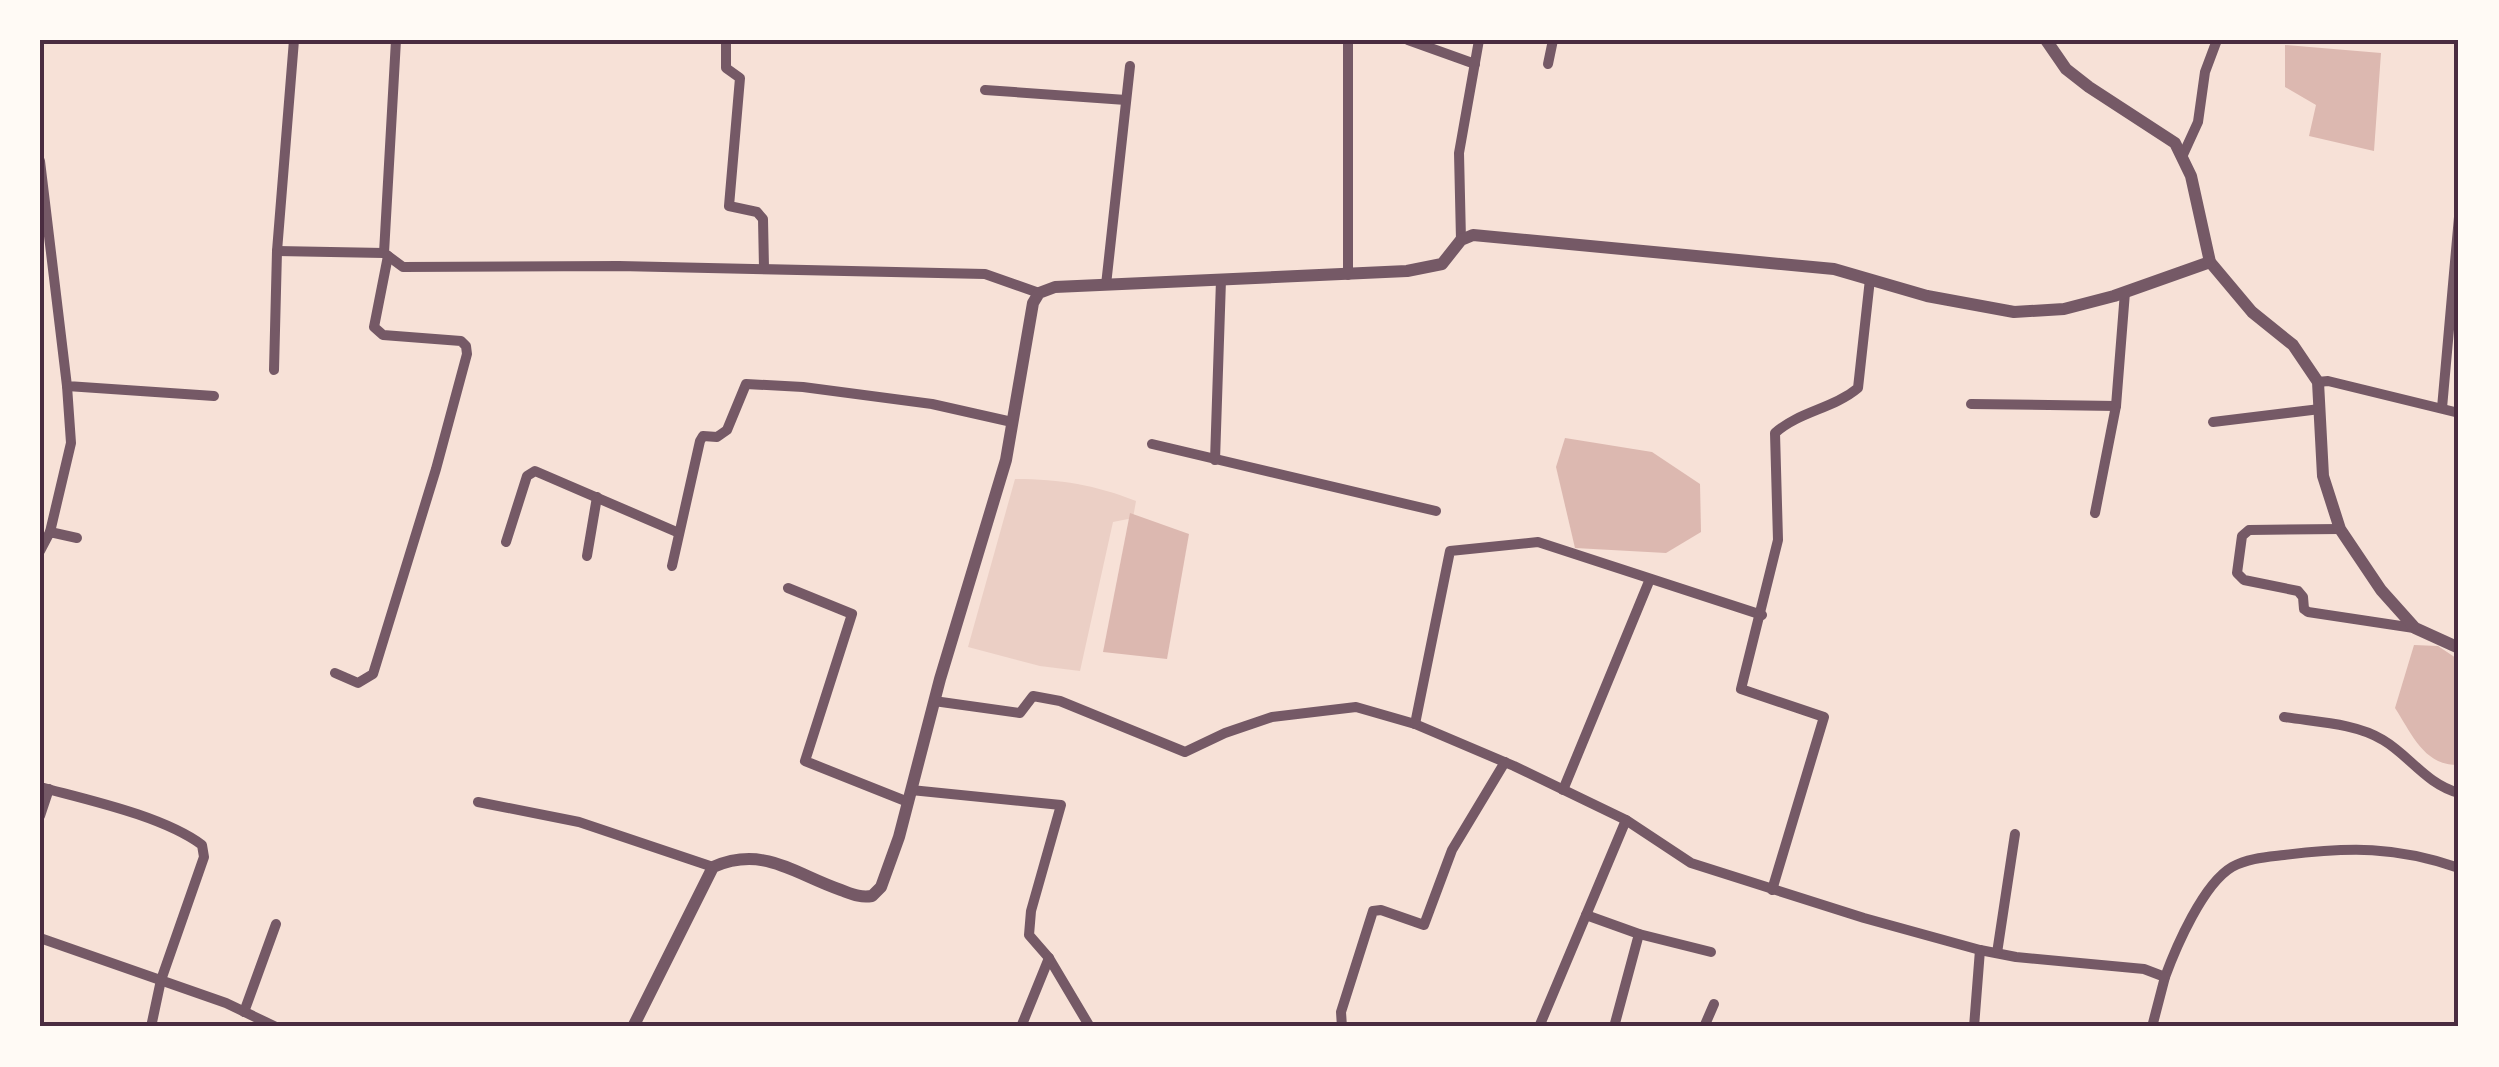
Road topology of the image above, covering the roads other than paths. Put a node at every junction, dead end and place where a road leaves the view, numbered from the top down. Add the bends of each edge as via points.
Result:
1 (294, 40) edge
2 (396, 40) edge
3 (726, 40) edge
4 (1348, 40) edge
5 (1408, 40) edge
6 (1479, 40) edge
7 (1552, 40) edge
8 (2046, 40) edge
9 (2217, 40) edge
10 (1475, 64) junction
11 (1548, 64) dead end
12 (1130, 66) dead end
13 (985, 90) dead end
14 (1126, 100) junction
15 (2182, 157) junction
16 (40, 161) edge
17 (2459, 217) edge
18 (1461, 240) junction
19 (277, 251) junction
20 (386, 255) junction
21 (2210, 262) junction
22 (2458, 267) edge
23 (764, 268) junction
24 (1348, 275) junction
25 (1870, 279) junction
26 (1221, 280) junction
27 (1106, 285) junction
28 (2124, 292) junction
29 (1040, 293) junction
30 (274, 370) dead end
31 (2318, 382) junction
32 (67, 386) junction
33 (214, 396) dead end
34 (1971, 404) dead end
35 (2116, 406) junction
36 (2442, 408) junction
37 (2320, 409) junction
38 (2459, 413) edge
39 (1012, 422) junction
40 (2212, 422) dead end
41 (1152, 444) dead end
42 (1214, 460) junction
43 (597, 497) junction
44 (1436, 511) dead end
45 (2096, 513) dead end
46 (2340, 529) junction
47 (50, 532) junction
48 (680, 533) junction
49 (77, 538) dead end
50 (506, 542) dead end
51 (40, 551) edge
52 (587, 556) dead end
53 (672, 566) dead end
54 (1650, 579) junction
55 (788, 588) dead end
56 (1762, 615) junction
57 (2415, 628) junction
58 (2459, 648) edge
59 (335, 673) dead end
60 (934, 701) junction
61 (2284, 717) dead end
62 (1415, 724) junction
63 (1505, 762) junction
64 (44, 788) edge
65 (1563, 790) junction
66 (2459, 793) edge
67 (909, 796) junction
68 (478, 802) dead end
69 (40, 816) edge
70 (1626, 820) junction
71 (2015, 834) dead end
72 (713, 867) junction
73 (2459, 868) edge
74 (1772, 890) junction
75 (1586, 915) junction
76 (276, 924) dead end
77 (1638, 934) junction
78 (40, 938) edge
79 (1980, 950) junction
80 (1711, 952) dead end
81 (1997, 953) junction
82 (1049, 958) junction
83 (2165, 977) junction
84 (161, 980) junction
85 (1714, 1004) dead end
86 (244, 1012) junction
87 (151, 1027) edge
88 (276, 1027) edge
89 (633, 1027) edge
90 (1021, 1027) edge
91 (1090, 1027) edge
92 (1342, 1027) edge
93 (1539, 1027) edge
94 (1614, 1027) edge
95 (1704, 1027) edge
96 (1974, 1027) edge
97 (2152, 1027) edge

1 - 19 street
2 - 20 street
3 - 23 street via 726,68 740,78 729,206 763,219
4 - 24 street
5 - 10 street
6 - 10 street
7 - 11 street
8 - 15 street via 2066,68 2175,142
9 - 15 street via 2198,122
10 - 18 street via 1460,154
12 - 14 street
13 - 14 street
14 - 27 street
15 - 21 street
16 - 32 street
17 - 22 street
18 - 24 street via 1442,264
18 - 25 street via 1498,236 1834,269
19 - 20 street
19 - 30 street
20 - 23 street via 403,267
20 - 59 street via 378,332 460,341 467,354 373,674 358,683
21 - 28 street
21 - 31 street via 2252,312 2293,345
22 - 36 street
23 - 29 street via 985,274
24 - 26 street
25 - 28 street via 2014,312 2064,308
25 - 56 street via 1858,388 1775,432 1778,540
26 - 27 street
26 - 42 street
27 - 29 street
28 - 35 street
29 - 39 street
31 - 36 street
31 - 37 street
32 - 33 street
32 - 47 street via 71,443
34 - 35 street
35 - 45 street
36 - 38 street
37 - 40 street
37 - 46 street via 2323,476
39 - 48 street via 932,404 746,384 727,430 700,441
39 - 60 street
41 - 42 street
42 - 44 street
43 - 48 street
43 - 50 street via 534,471
43 - 52 street
46 - 57 street
46 - 57 street via 2249,530 2242,536 2237,573 2298,592 2308,612
47 - 49 street
47 - 51 street
48 - 53 street
54 - 56 street
54 - 62 street via 1538,542 1450,551
54 - 65 street
55 - 67 street via 852,614 804,761
56 - 74 street via 1741,689 1824,717
57 - 58 street
60 - 62 street via 1020,713 1033,696 1060,701 1185,752 1272,717 1356,708
60 - 67 street
61 - 66 street via 2366,732 2442,788
62 - 63 street
63 - 65 street
63 - 92 street via 1452,850 1424,925 1373,910 1340,1012
64 - 69 street
64 - 84 street via 187,834 202,845 204,857
65 - 70 street
67 - 72 street via 881,887 872,896 754,857
67 - 82 street via 1061,805 1029,935
68 - 72 street via 579,822
70 - 74 street via 1691,863
70 - 75 street
71 - 81 street
72 - 89 street
73 - 83 street via 2365,847 2254,858 2230,868 2200,905
74 - 79 street
75 - 77 street
75 - 93 street
76 - 86 street
77 - 80 street
77 - 94 street
78 - 84 street
79 - 81 street
79 - 96 street
81 - 83 street
82 - 90 street
82 - 91 street
83 - 97 street
84 - 86 street
84 - 87 street
85 - 95 street
86 - 88 street

